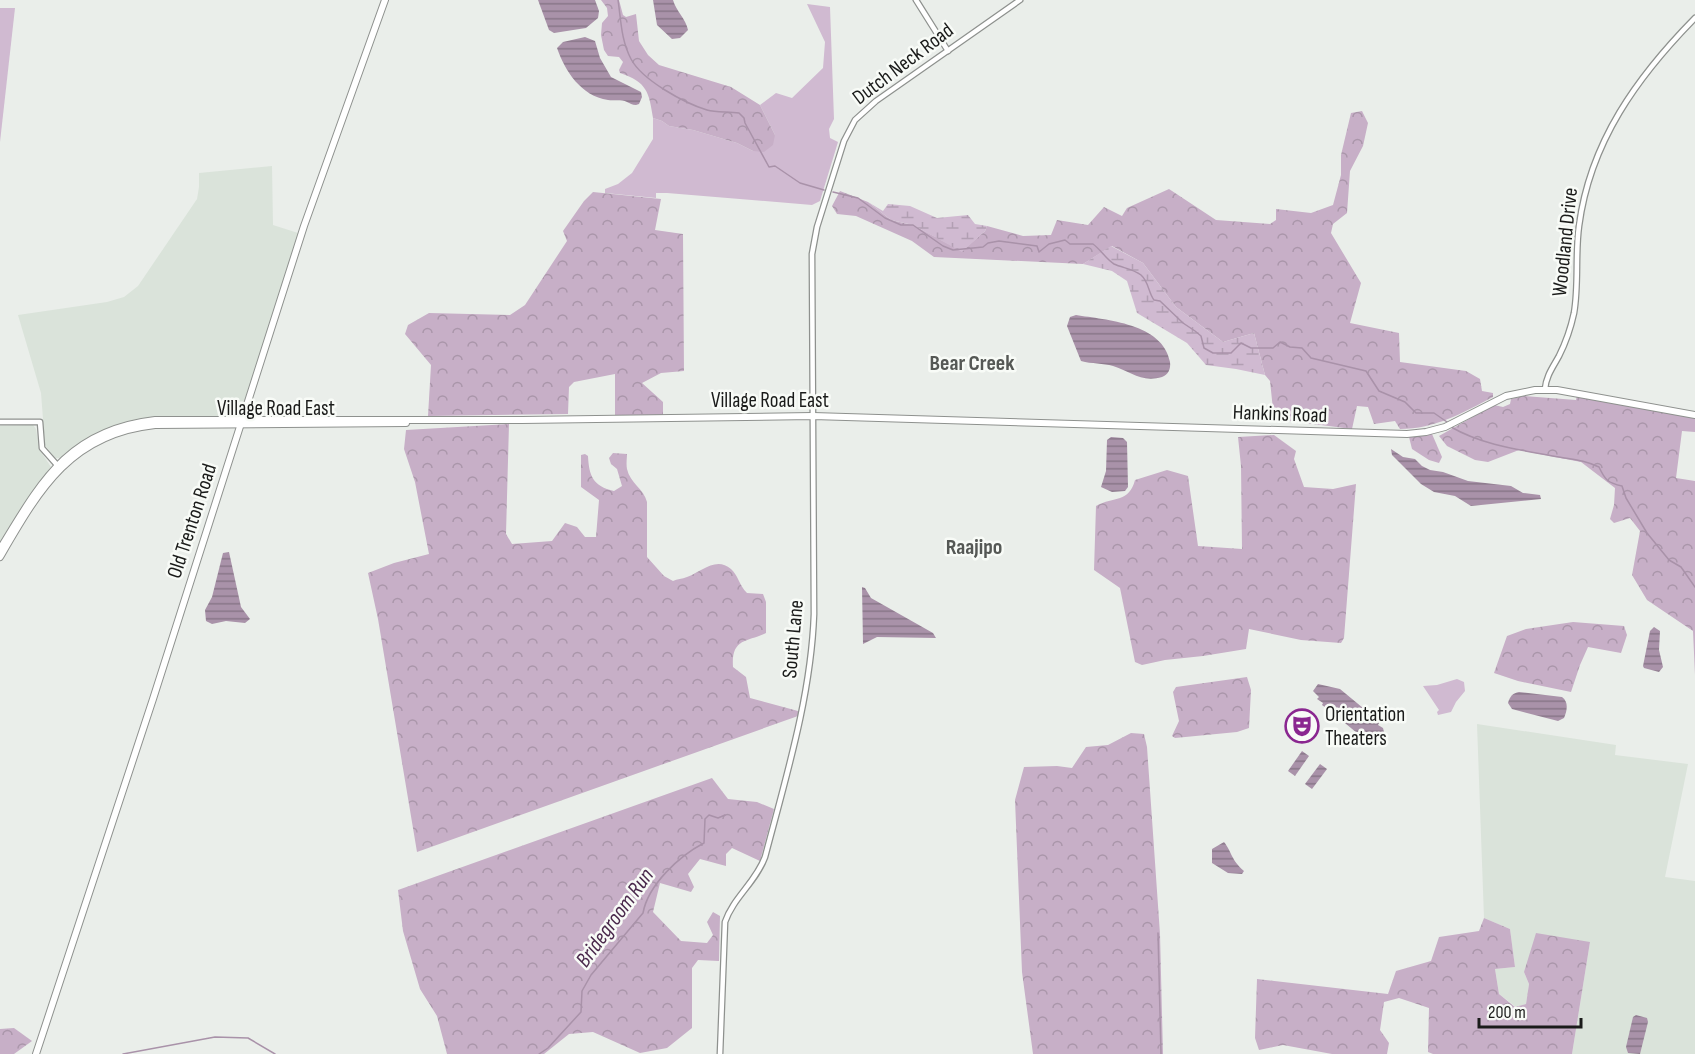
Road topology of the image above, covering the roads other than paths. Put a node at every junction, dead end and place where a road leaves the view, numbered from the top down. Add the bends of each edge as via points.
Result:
1 (385, 0) edge
2 (916, 0) edge
3 (1020, 0) edge
4 (1695, 18) edge
5 (948, 51) junction
6 (822, 210) joint
7 (1545, 389) junction
8 (1695, 415) edge
9 (813, 416) junction
10 (853, 417) joint
11 (0, 422) edge
12 (241, 423) junction
13 (58, 466) junction
14 (0, 549) edge
15 (0, 557) edge
16 (36, 1053) edge
17 (720, 1054) edge

1 - 12 main road, Old Trenton Road via 325,164
2 - 5 street
3 - 5 street, Dutch Neck Road
4 - 7 street, Woodland Drive via 1639,82 1597,155 1579,225 1572,321
5 - 6 street, Dutch Neck Road via 855,120 844,141
6 - 9 street, South Lane via 812,254
7 - 8 main road, Hankins Road
7 - 10 main road, Hankins Road via 1510,394 1445,426 1407,434
9 - 10 main road, Village Road East
9 - 12 main road, Village Road East via 326,425
9 - 17 street, South Lane via 814,614 804,701 765,857 725,922
11 - 13 street via 40,422 42,448
12 - 13 main road, Village Road East via 136,428 98,442
12 - 16 main road, Old Trenton Road
13 - 14 main road via 38,488
13 - 15 main road

